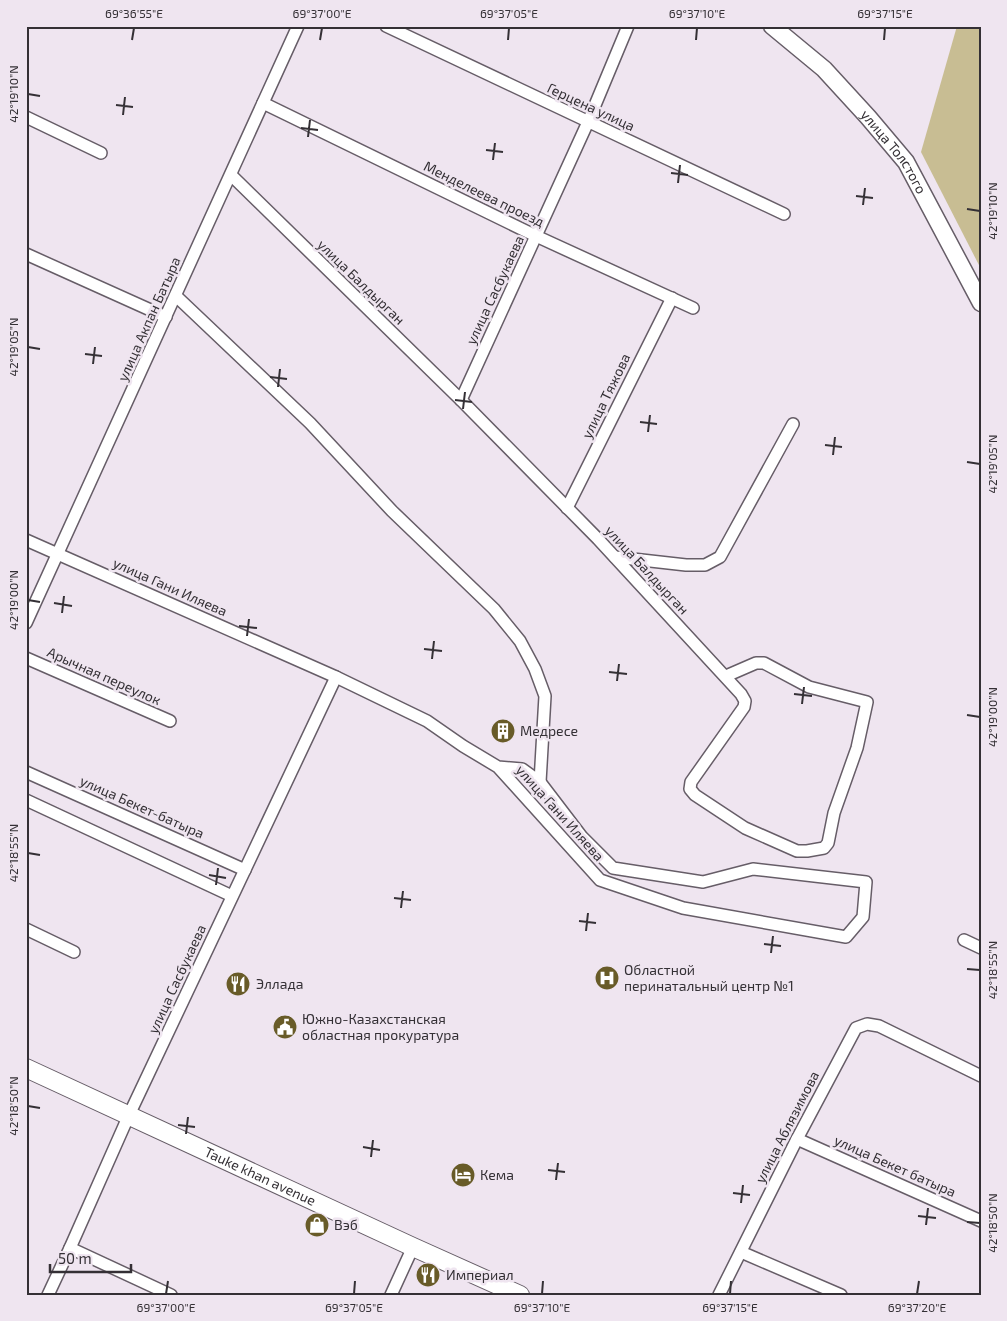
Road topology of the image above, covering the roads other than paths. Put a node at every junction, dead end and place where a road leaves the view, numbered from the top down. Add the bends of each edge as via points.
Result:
1 (298, 26) edge
2 (386, 26) edge
3 (628, 26) edge
4 (772, 26) edge
5 (264, 103) junction
6 (26, 117) edge
7 (588, 122) junction
8 (101, 153) dead end
9 (231, 175) junction
10 (784, 214) dead end
11 (536, 236) junction
12 (26, 254) edge
13 (176, 296) junction
14 (672, 298) junction
15 (981, 303) edge
16 (693, 308) dead end
17 (166, 317) junction
18 (461, 400) junction
19 (793, 424) dead end
20 (568, 508) junction
21 (26, 540) edge
22 (58, 554) junction
23 (615, 557) junction
24 (26, 624) edge
25 (26, 658) edge
26 (336, 676) junction
27 (726, 676) junction
28 (170, 721) dead end
29 (498, 767) junction
30 (26, 772) edge
31 (543, 786) junction
32 (26, 800) edge
33 (245, 870) junction
34 (232, 896) junction
35 (26, 929) edge
36 (964, 940) dead end
37 (981, 948) edge
38 (74, 952) dead end
39 (26, 1068) edge
40 (981, 1076) edge
41 (26, 1081) edge
42 (127, 1120) junction
43 (797, 1139) junction
44 (981, 1221) edge
45 (70, 1248) junction
46 (412, 1250) junction
47 (741, 1252) junction
48 (48, 1295) edge
49 (170, 1295) edge
50 (392, 1295) edge
51 (501, 1295) edge
52 (520, 1295) edge
53 (719, 1295) edge
54 (841, 1295) edge

1 - 5 street, улица Акпан Батыра
2 - 7 street, Герцена улица
3 - 7 street, улица Сасбукаева
4 - 15 street, улица Толстого via 824,69 906,162
5 - 9 street, улица Акпан Батыра
5 - 11 street, Менделеева проезд
6 - 8 street
7 - 10 street, Герцена улица
7 - 11 street, улица Сасбукаева
9 - 13 street, улица Акпан Батыра
9 - 18 street, улица Балдырган
11 - 14 street, Менделеева проезд
11 - 18 street, улица Сасбукаева
12 - 17 street
13 - 17 street, улица Акпан Батыра
13 - 31 street via 310,423 392,511 494,609 520,641 545,696
14 - 16 street, Менделеева проезд
14 - 20 street, улица Тяжова
17 - 22 street, улица Акпан Батыра
18 - 20 street, улица Балдырган
19 - 23 street via 720,557 705,565
20 - 23 street, улица Балдырган
21 - 22 street, улица Гани Иляева
22 - 24 street, улица Акпан Батыра
22 - 26 street, улица Гани Иляева
23 - 27 street, улица Балдырган
25 - 28 street, Арычная переулок
26 - 29 street, улица Гани Иляева via 427,721
26 - 33 street, улица Сасбукаева
27 - 27 street, улица Балдырган via 741,694 744,707 690,788 695,795 745,828 797,851 824,848 858,748 867,702 809,687 764,663 756,663
29 - 31 street via 522,769
29 - 31 street, улица Гани Иляева via 600,880 683,908 846,937 863,917 866,882 754,869 703,882 613,868 582,838
30 - 33 street, улица Бекет-батыра
32 - 34 street
33 - 34 street, улица Сасбукаева
34 - 42 street, улица Сасбукаева
35 - 38 street
36 - 37 street
39 - 42 main road, Tauke khan avenue
40 - 43 street, улица Аблязимова via 880,1026 866,1024 856,1028
41 - 42 main road, Tauke khan avenue
42 - 45 street, улица Сасбукаева
42 - 46 main road, Tauke khan avenue
43 - 44 street, улица Бекет батыра
43 - 47 street, улица Аблязимова
45 - 48 street, улица Сасбукаева
45 - 49 street
46 - 50 street
46 - 51 main road, Tauke khan avenue
46 - 52 main road, Tauke khan avenue
47 - 53 street, улица Аблязимова
47 - 54 street

